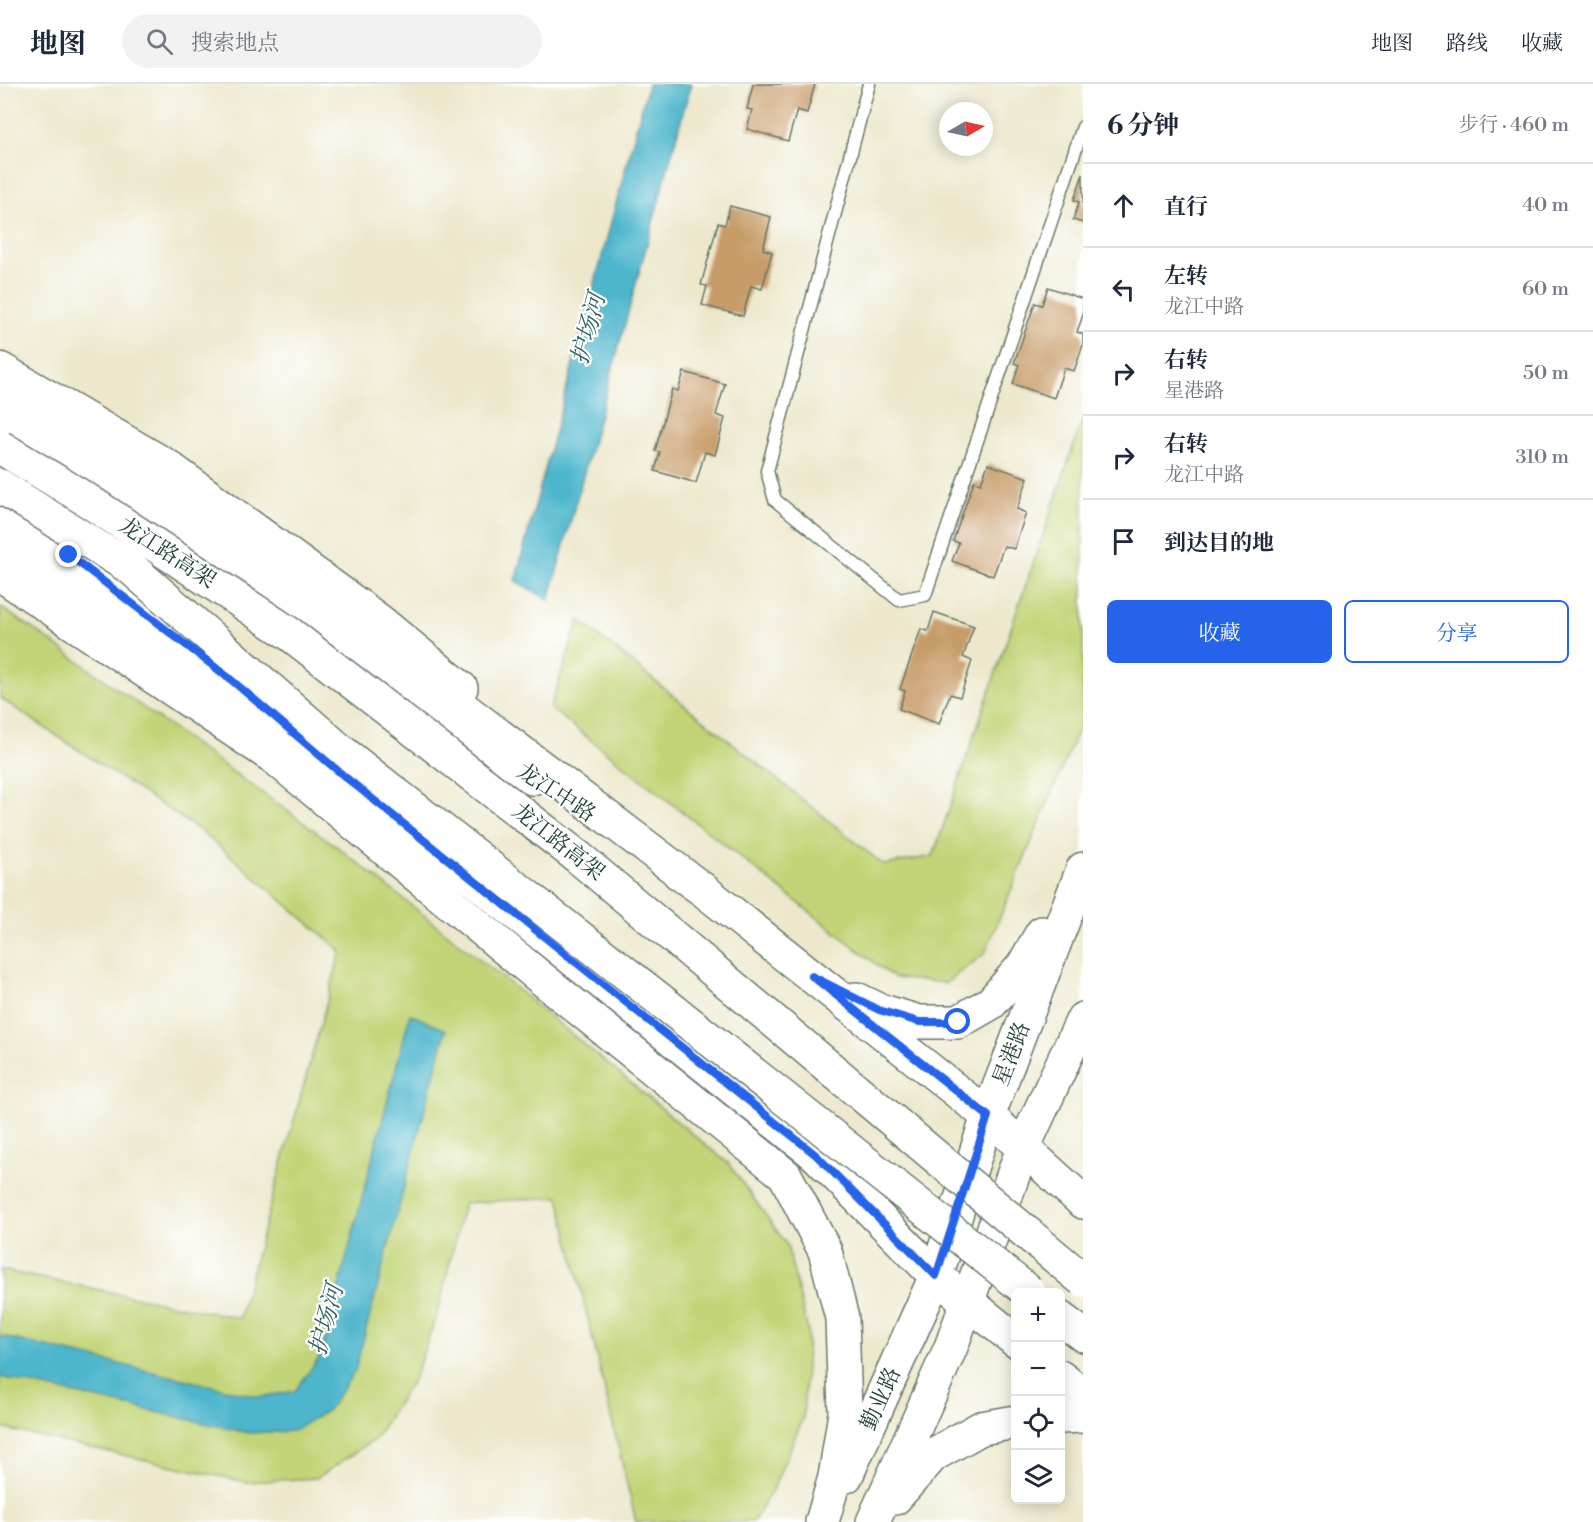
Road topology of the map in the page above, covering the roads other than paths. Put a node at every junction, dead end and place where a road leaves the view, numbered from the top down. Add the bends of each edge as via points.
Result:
1 (869, 84) edge
2 (1083, 127) edge
3 (0, 369) edge
4 (0, 398) edge
5 (0, 422) edge
6 (0, 447) edge
7 (0, 486) edge
8 (0, 511) edge
9 (0, 542) edge
10 (0, 574) edge
11 (344, 776) junction
12 (1083, 861) edge
13 (1083, 869) edge
14 (702, 889) junction
15 (812, 976) junction
16 (1083, 1019) edge
17 (988, 1116) junction
18 (1023, 1148) junction
19 (1083, 1202) edge
20 (936, 1276) junction
21 (1083, 1280) edge
22 (1023, 1288) edge
23 (968, 1302) junction
24 (1065, 1322) edge
25 (1083, 1335) edge
26 (1011, 1337) edge
27 (1065, 1381) edge
28 (1083, 1395) edge
29 (1083, 1416) edge
30 (1065, 1417) edge
31 (1011, 1423) edge
32 (824, 1522) edge
33 (873, 1522) edge

1 - 2 lane via 767,471 775,500 899,600 925,596
3 - 14 main road via 167,466 378,620
4 - 14 main road via 58,425 324,603
5 - 14 main road, 龙江中路 via 214,559 441,718
6 - 21 main road, 龙江路高架, bridge via 291,634 578,857
7 - 22 main road, 龙江路高架, bridge via 131,568 342,752
8 - 11 main road via 69,555 229,678
9 - 11 main road
10 - 32 main road via 275,758 785,1175 825,1251 842,1318 845,1413
11 - 20 main road via 816,1155
12 - 15 main road via 1023,966 991,1003 958,1022 919,1022 879,1010
13 - 17 main road, 星港路
14 - 15 main road, 龙江中路
15 - 17 main road, 龙江中路
16 - 18 main road
17 - 18 main road, 龙江中路
17 - 20 main road, 星港路
18 - 19 main road, 龙江中路
18 - 23 main road
20 - 23 main road
20 - 32 main road, 勤业路
23 - 26 main road
23 - 33 main road, 勤业路
24 - 25 main road
27 - 28 main road
29 - 30 main road
31 - 33 main road via 981,1428 933,1455

